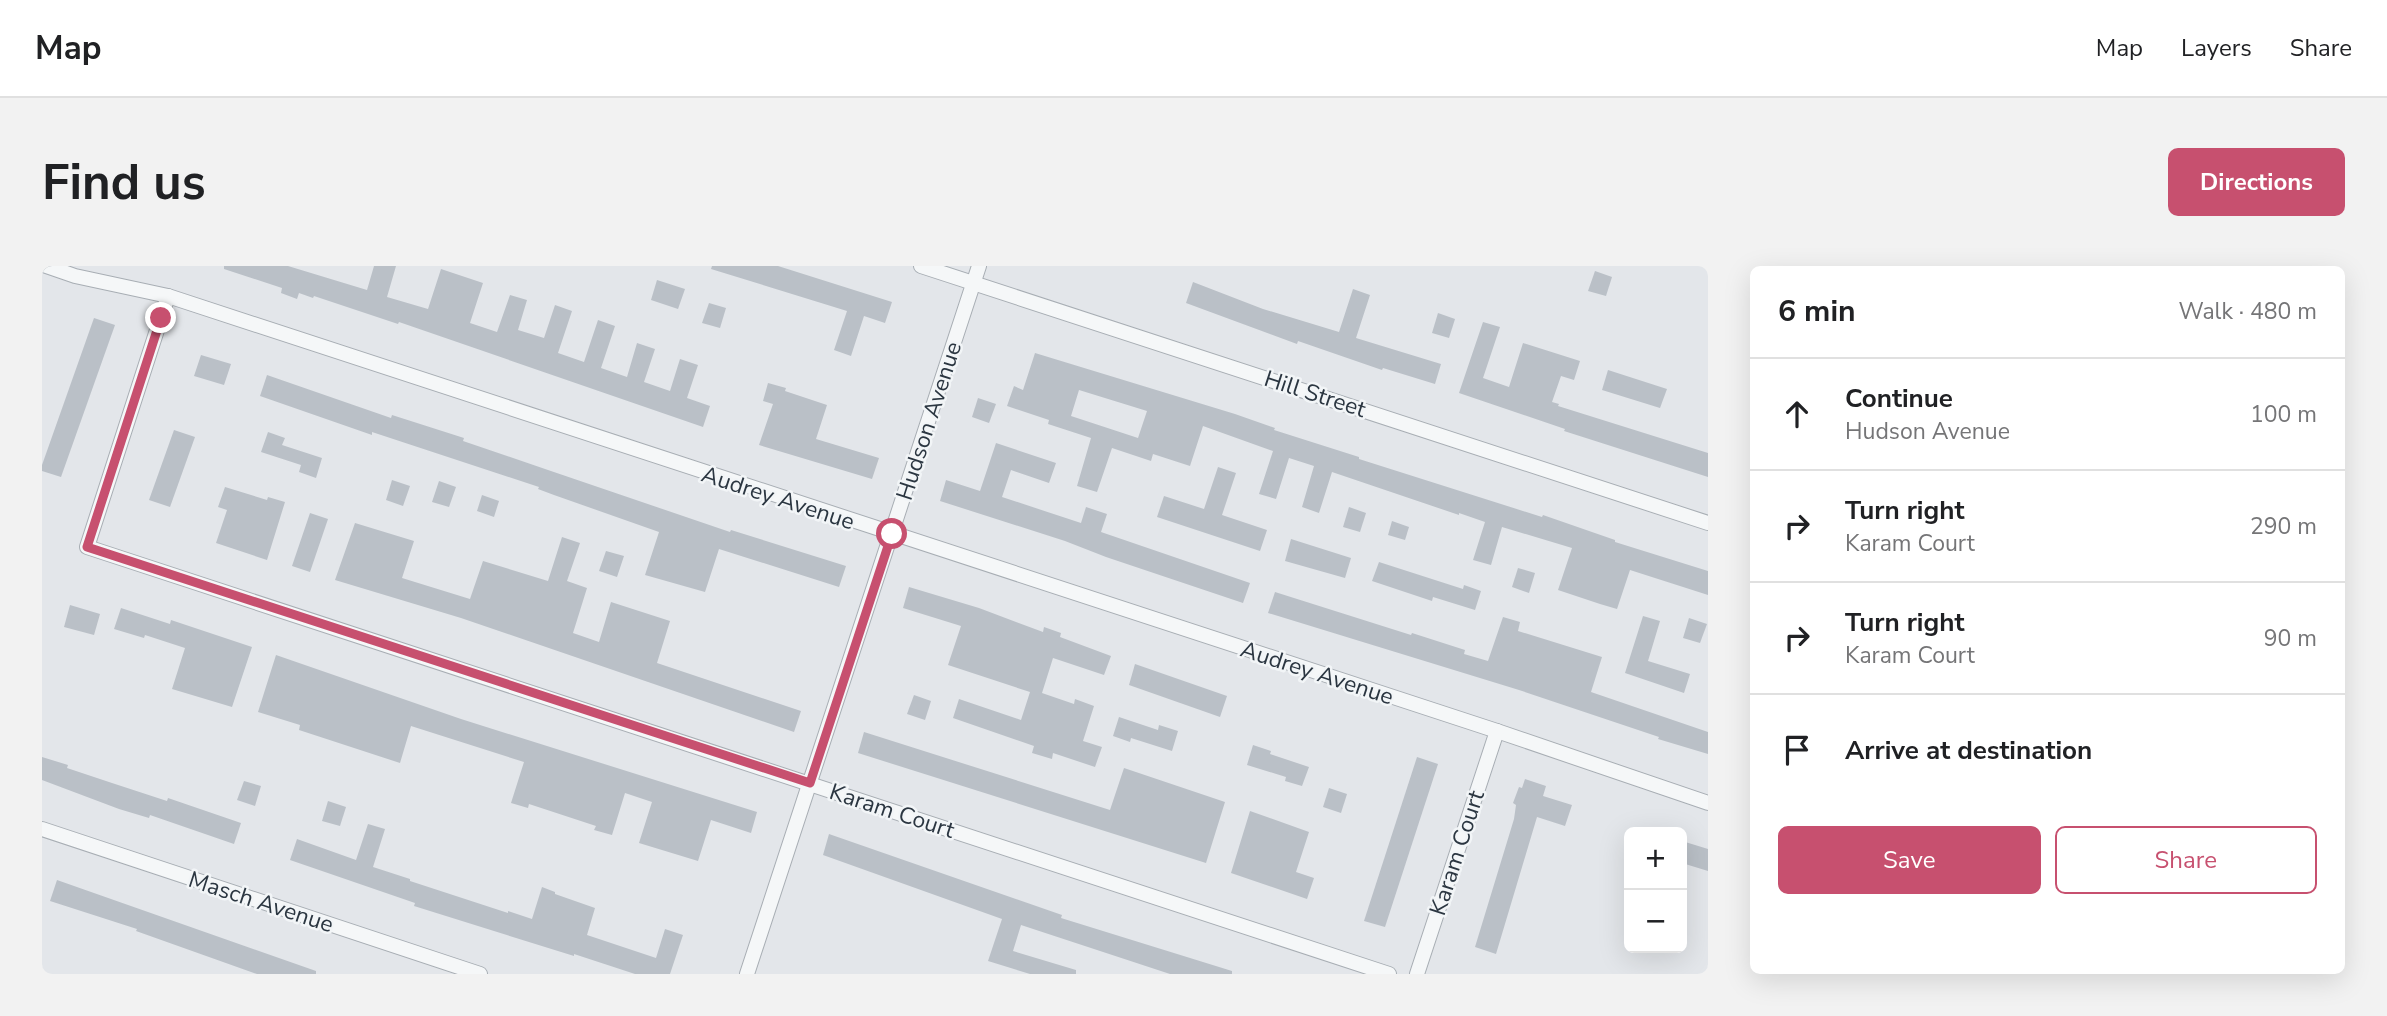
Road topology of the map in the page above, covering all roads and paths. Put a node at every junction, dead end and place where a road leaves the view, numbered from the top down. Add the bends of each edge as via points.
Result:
1 (46, 266) edge
2 (921, 266) edge
3 (979, 266) edge
4 (973, 283) junction
5 (168, 296) junction
6 (1708, 523) edge
7 (892, 534) junction
8 (1497, 731) junction
9 (810, 783) junction
10 (1708, 803) edge
11 (42, 829) edge
12 (480, 974) edge
13 (747, 974) edge
14 (1389, 974) edge
15 (1417, 974) edge

1 - 5 street, Audrey Avenue
2 - 4 street, Hill Street
3 - 4 street, Hudson Avenue
4 - 6 street, Hill Street
4 - 7 street, Hudson Avenue
5 - 7 street, Audrey Avenue
5 - 9 street, Karam Court via 87,547
7 - 8 street, Audrey Avenue
7 - 9 street, Hudson Avenue
8 - 10 street, Audrey Avenue
8 - 15 street, Karam Court
9 - 13 street, Hudson Avenue
9 - 14 street, Karam Court
11 - 12 street, Masch Avenue

